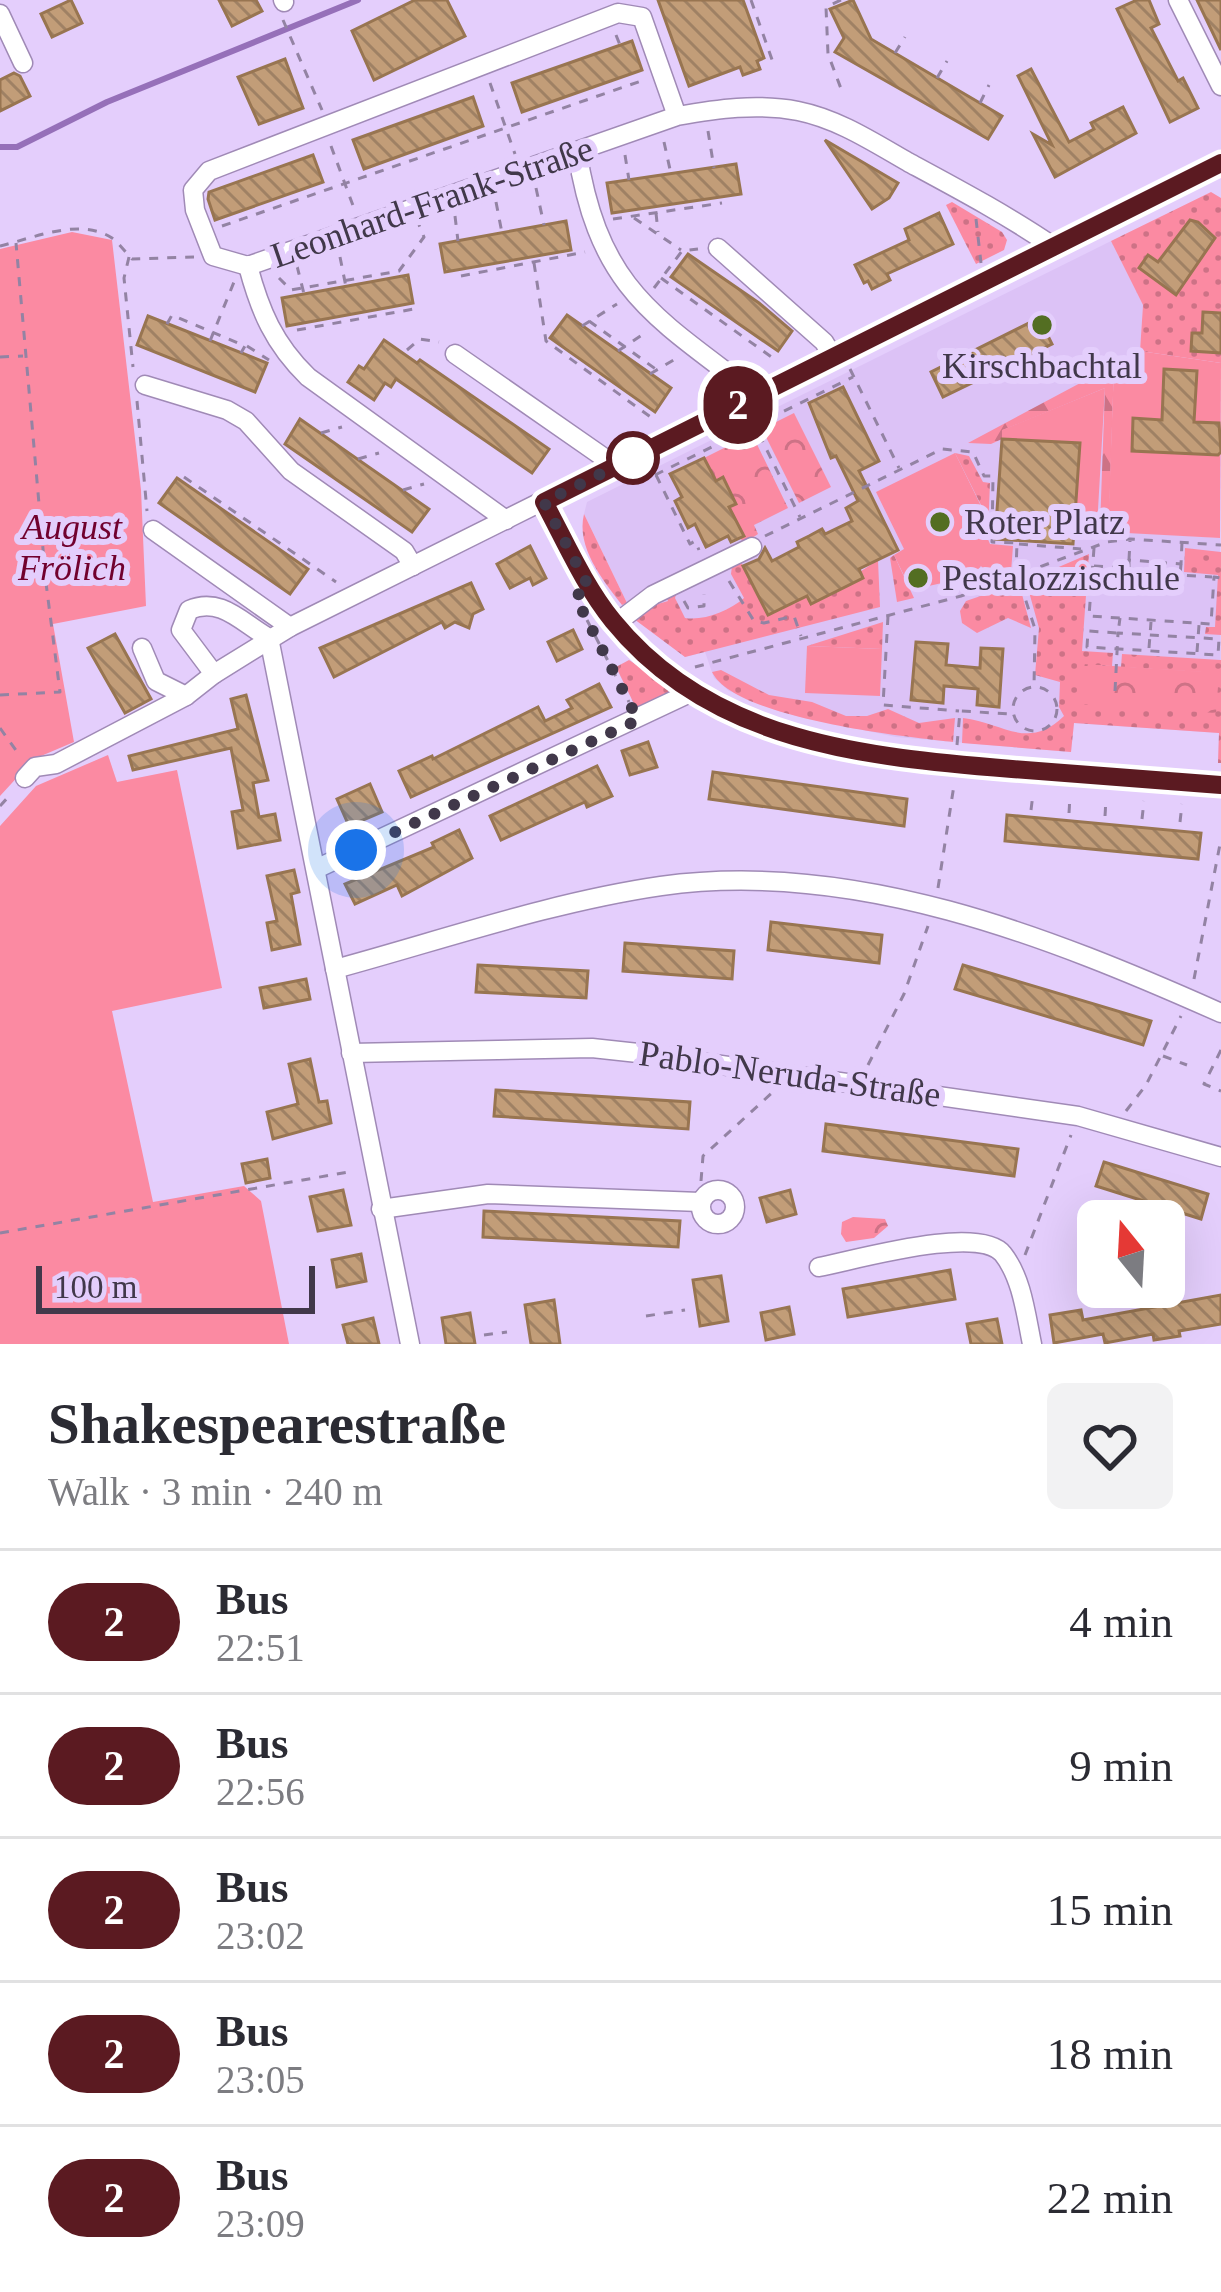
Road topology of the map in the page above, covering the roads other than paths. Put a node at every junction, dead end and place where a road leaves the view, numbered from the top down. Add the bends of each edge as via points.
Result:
1 (1178, 0) edge
2 (612, 6) edge
3 (0, 14) edge
4 (22, 63) dead end
5 (1221, 86) edge
6 (668, 119) junction
7 (577, 151) junction
8 (1221, 164) edge
9 (1054, 247) junction
10 (718, 248) road end
11 (245, 265) junction
12 (455, 354) road end
13 (837, 355) junction
14 (145, 385) dead end
15 (758, 394) junction
16 (616, 466) junction
17 (544, 502) junction
18 (506, 520) junction
19 (152, 530) dead end
20 (752, 547) road end
21 (412, 566) junction
22 (615, 624) junction
23 (290, 627) junction
24 (269, 638) junction
25 (142, 648) dead end
26 (214, 674) junction
27 (694, 691) junction
28 (186, 696) junction
29 (30, 772) road end
30 (1221, 785) edge
31 (316, 869) junction
32 (335, 969) junction
33 (1221, 1013) edge
34 (351, 1053) junction
35 (1221, 1156) edge
36 (700, 1202) road end
37 (381, 1209) junction
38 (819, 1267) dead end
39 (410, 1344) edge
40 (1032, 1344) edge

1 - 5 street
2 - 6 street via 642,17
2 - 11 street, Leonhard-Frank-Straße via 322,116 209,171 193,190 203,233 213,256
3 - 4 street
6 - 7 street, Leonhard-Frank-Straße
6 - 9 street, Leonhard-Frank-Straße via 748,107 818,117
7 - 11 street, Leonhard-Frank-Straße
7 - 15 street via 593,221 622,280 661,322
8 - 9 street
9 - 13 street
10 - 13 street
11 - 18 street via 271,335 308,377
12 - 16 street
13 - 15 street
14 - 21 street via 246,421 291,471 404,551
15 - 16 street
16 - 17 street
17 - 18 street
17 - 22 street
18 - 21 street
19 - 23 street
20 - 22 street via 710,558
21 - 23 street
22 - 27 street
23 - 24 street
24 - 26 street
24 - 26 street via 218,605 189,610 184,640
24 - 31 street
25 - 28 street via 156,681
26 - 28 street
27 - 30 street via 795,739 858,753
27 - 31 street
28 - 29 street
31 - 32 street
32 - 33 street via 665,885 820,883 936,900
32 - 34 street
34 - 35 street, Pablo-Neruda-Straße via 592,1048 1078,1116
34 - 37 street
36 - 37 street via 488,1194
37 - 39 street
38 - 40 street via 957,1241 994,1246 1021,1292

